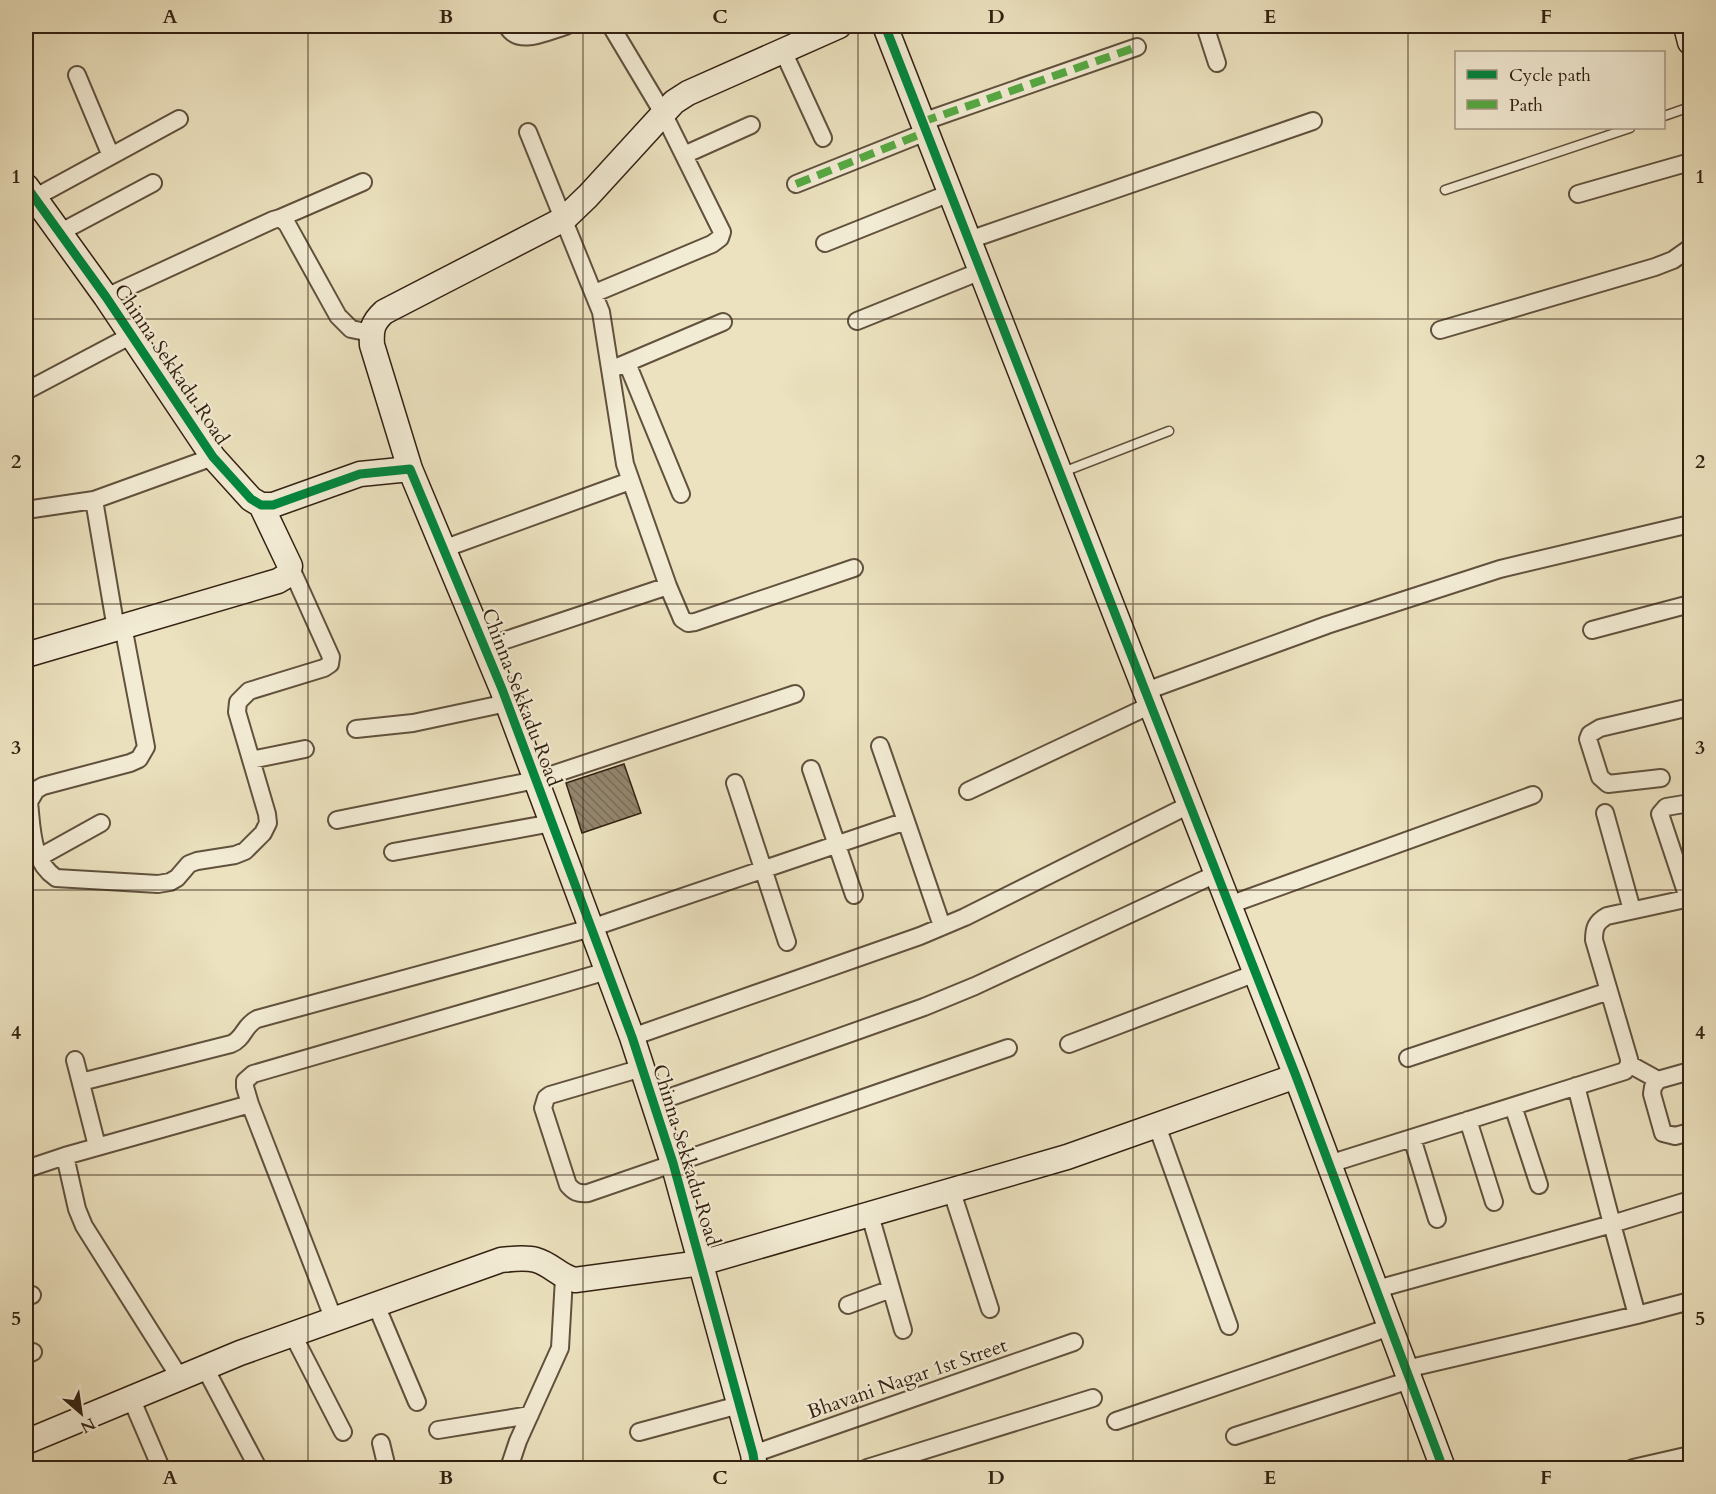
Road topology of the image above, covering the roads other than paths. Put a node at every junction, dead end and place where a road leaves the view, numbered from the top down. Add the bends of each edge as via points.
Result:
1 (507, 26) edge
2 (566, 26) edge
3 (611, 26) edge
4 (839, 26) edge
5 (885, 26) edge
6 (1205, 26) edge
7 (1686, 26) edge
8 (1690, 42) edge
9 (1137, 47) dead end
10 (783, 51) junction
11 (1217, 63) dead end
12 (76, 75) dead end
13 (1690, 107) edge
14 (663, 113) junction
15 (1665, 116) edge
16 (179, 119) dead end
17 (1313, 121) dead end
18 (751, 125) dead end
19 (924, 127) junction
20 (1627, 129) edge
21 (528, 132) dead end
22 (824, 138) dead end
23 (684, 155) junction
24 (111, 156) junction
25 (1690, 162) edge
26 (363, 182) dead end
27 (153, 183) dead end
28 (796, 184) dead end
29 (1445, 190) dead end
30 (30, 192) edge
31 (950, 193) junction
32 (1578, 194) dead end
33 (280, 218) junction
34 (564, 219) junction
35 (59, 232) junction
36 (969, 240) junction
37 (825, 243) dead end
38 (1690, 248) edge
39 (981, 271) junction
40 (595, 293) junction
41 (106, 297) junction
42 (857, 321) dead end
43 (723, 322) dead end
44 (1440, 330) dead end
45 (371, 333) junction
46 (132, 335) junction
47 (627, 363) junction
48 (611, 370) junction
49 (26, 391) edge
50 (1169, 431) dead end
51 (213, 457) junction
52 (410, 469) junction
53 (1060, 473) junction
54 (630, 481) junction
55 (681, 494) dead end
56 (94, 500) junction
57 (261, 505) junction
58 (26, 510) edge
59 (1690, 524) edge
60 (443, 549) junction
61 (290, 566) junction
62 (854, 568) dead end
63 (668, 586) junction
64 (1690, 604) edge
65 (120, 627) junction
66 (1592, 630) dead end
67 (484, 647) junction
68 (26, 655) edge
69 (795, 693) dead end
70 (1148, 698) junction
71 (507, 703) junction
72 (1690, 707) edge
73 (356, 729) dead end
74 (880, 746) dead end
75 (305, 749) dead end
76 (251, 760) junction
77 (811, 769) dead end
78 (1661, 778) dead end
79 (536, 780) junction
80 (735, 783) dead end
81 (968, 791) dead end
82 (1533, 795) dead end
83 (1690, 803) edge
84 (1190, 805) junction
85 (1605, 813) dead end
86 (337, 820) dead end
87 (906, 820) junction
88 (101, 823) dead end
89 (552, 823) junction
90 (837, 844) junction
91 (393, 852) dead end
92 (38, 858) junction
93 (762, 870) junction
94 (1216, 874) junction
95 (854, 895) dead end
96 (1689, 898) edge
97 (1229, 906) junction
98 (1632, 910) junction
99 (942, 926) junction
100 (591, 928) junction
101 (787, 942) dead end
102 (607, 971) junction
103 (1256, 973) junction
104 (1609, 991) junction
105 (632, 1036) junction
106 (1070, 1044) dead end
107 (1008, 1048) dead end
108 (1408, 1058) dead end
109 (75, 1060) dead end
110 (1629, 1064) junction
111 (642, 1068) junction
112 (1690, 1071) edge
113 (1296, 1076) junction
114 (1658, 1080) junction
115 (81, 1082) junction
116 (1576, 1086) junction
117 (250, 1104) junction
118 (654, 1104) junction
119 (1513, 1106) junction
120 (1468, 1120) junction
121 (1157, 1126) junction
122 (1690, 1132) edge
123 (1412, 1138) junction
124 (97, 1146) junction
125 (65, 1156) junction
126 (673, 1163) junction
127 (1329, 1164) junction
128 (26, 1169) edge
129 (1539, 1185) dead end
130 (952, 1192) junction
131 (1690, 1200) edge
132 (1494, 1202) dead end
133 (870, 1215) junction
134 (1437, 1219) dead end
135 (1612, 1224) junction
136 (701, 1263) junction
137 (564, 1278) junction
138 (891, 1289) junction
139 (1377, 1289) junction
140 (1690, 1301) edge
141 (376, 1305) junction
142 (848, 1305) dead end
143 (990, 1309) dead end
144 (1637, 1315) junction
145 (334, 1320) junction
146 (1229, 1326) dead end
147 (1390, 1327) junction
148 (903, 1330) dead end
149 (293, 1335) junction
150 (1074, 1342) dead end
151 (205, 1368) junction
152 (1408, 1375) junction
153 (180, 1378) junction
154 (130, 1398) junction
155 (1093, 1398) dead end
156 (417, 1402) dead end
157 (739, 1405) junction
158 (530, 1415) junction
159 (1116, 1421) dead end
160 (438, 1430) dead end
161 (343, 1432) dead end
162 (639, 1432) dead end
163 (1235, 1436) dead end
164 (26, 1442) edge
165 (381, 1443) dead end
166 (1690, 1455) edge
167 (754, 1461) edge
168 (161, 1468) edge
169 (258, 1468) edge
170 (387, 1468) edge
171 (509, 1468) edge
172 (867, 1468) edge
173 (1443, 1468) edge
174 (1633, 1468) edge

1 - 2 street via 518,37 526,38
3 - 14 street
4 - 10 street
5 - 19 street
6 - 11 street
7 - 8 street
9 - 19 street
10 - 14 street via 688,93
10 - 22 street
12 - 24 street
13 - 15 lane
14 - 23 street
14 - 34 street
16 - 24 street
17 - 36 street
18 - 23 street
19 - 28 street
19 - 31 street
20 - 29 lane
21 - 34 street
23 - 40 street via 720,226 720,238
24 - 30 street
25 - 32 street
26 - 33 street
27 - 35 street
30 - 35 street, Chinna Sekkadu Road
31 - 36 street
31 - 37 street
33 - 41 street
33 - 45 street via 338,316 351,329
34 - 40 street
34 - 45 street via 384,312 374,321
35 - 41 street, Chinna Sekkadu Road
36 - 39 street
38 - 44 street via 1655,267
39 - 42 street
39 - 53 street
40 - 48 street
41 - 46 street, Chinna Sekkadu Road
43 - 47 street
45 - 52 street, Chinna Sekkadu Road
46 - 49 street
46 - 51 street, Chinna Sekkadu Road
47 - 48 street
47 - 55 street
48 - 54 street
50 - 53 lane
51 - 56 street
51 - 57 street, Chinna Sekkadu Road
52 - 57 street via 360,474 280,503
52 - 60 street, Chinna Sekkadu Road
53 - 70 street
54 - 60 street
54 - 63 street
56 - 58 street
56 - 65 street
57 - 61 street
59 - 70 street via 1500,569 1327,625
60 - 67 street, Chinna Sekkadu Road
61 - 65 street via 288,575 278,580
61 - 76 street via 331,657 330,664 243,695 237,712
62 - 63 street via 688,623 682,619
63 - 67 street
64 - 66 street
65 - 68 street
65 - 92 street via 146,747 144,753 130,763 36,790 28,802
67 - 71 street, Chinna Sekkadu Road
69 - 79 street
70 - 81 street
70 - 84 street
71 - 73 street via 413,723
71 - 79 street, Chinna Sekkadu Road
72 - 78 street via 1600,728 1588,739 1600,777 1608,784
74 - 87 street
75 - 76 street
76 - 92 street via 268,823 256,841 235,855 189,864 177,878 159,884 56,878
77 - 90 street
79 - 86 street
79 - 89 street, Chinna Sekkadu Road
80 - 93 street
82 - 97 street
83 - 96 street via 1666,807 1660,814
84 - 94 street
84 - 99 street
85 - 98 street
87 - 90 street
87 - 99 street
88 - 92 street
89 - 91 street
89 - 100 street, Chinna Sekkadu Road
90 - 93 street
90 - 95 street
93 - 100 street
93 - 101 street
94 - 97 street
94 - 118 street via 924,1007
96 - 98 street
97 - 103 street
98 - 104 street via 1607,916 1598,921 1594,930
99 - 105 street
100 - 102 street, Chinna Sekkadu Road
100 - 115 street via 257,1019 231,1044
102 - 105 street, Chinna Sekkadu Road
102 - 117 street via 254,1074 245,1081
103 - 106 street
103 - 113 street
104 - 108 street
104 - 110 street
105 - 111 street, Chinna Sekkadu Road
107 - 126 street
109 - 115 street
110 - 114 street
110 - 116 street via 1618,1074
111 - 118 street, Chinna Sekkadu Road
111 - 126 street via 546,1098 543,1108 568,1185 573,1191 588,1194
112 - 114 street
113 - 121 street
113 - 127 street
114 - 122 street via 1652,1094 1663,1133 1675,1136
115 - 124 street
116 - 119 street
116 - 135 street
117 - 124 street
117 - 145 street
118 - 126 street, Chinna Sekkadu Road
119 - 120 street
119 - 129 street
120 - 123 street
120 - 132 street
121 - 130 street
121 - 146 street
123 - 127 street
123 - 134 street
124 - 125 street
125 - 128 street
125 - 153 street via 84,1226
126 - 136 street, Chinna Sekkadu Road
127 - 139 street
130 - 133 street
130 - 143 street
131 - 135 street
133 - 136 street
133 - 138 street
135 - 139 street
135 - 144 street
136 - 137 street via 575,1280
136 - 157 street, Chinna Sekkadu Road
137 - 141 street via 537,1260 501,1260
137 - 158 street via 560,1348
138 - 142 street
138 - 148 street
139 - 147 street
140 - 144 street
141 - 145 street
141 - 156 street
144 - 152 street
145 - 149 street
147 - 152 street
147 - 159 street
149 - 151 street
149 - 161 street
150 - 167 street, Bhavani Nagar 1st Street
151 - 153 street
151 - 169 street
152 - 163 street
152 - 173 street
153 - 154 street
154 - 164 street
154 - 168 street
155 - 172 street
157 - 162 street
157 - 167 street, Chinna Sekkadu Road
158 - 160 street
158 - 171 street
165 - 170 street
166 - 174 street

